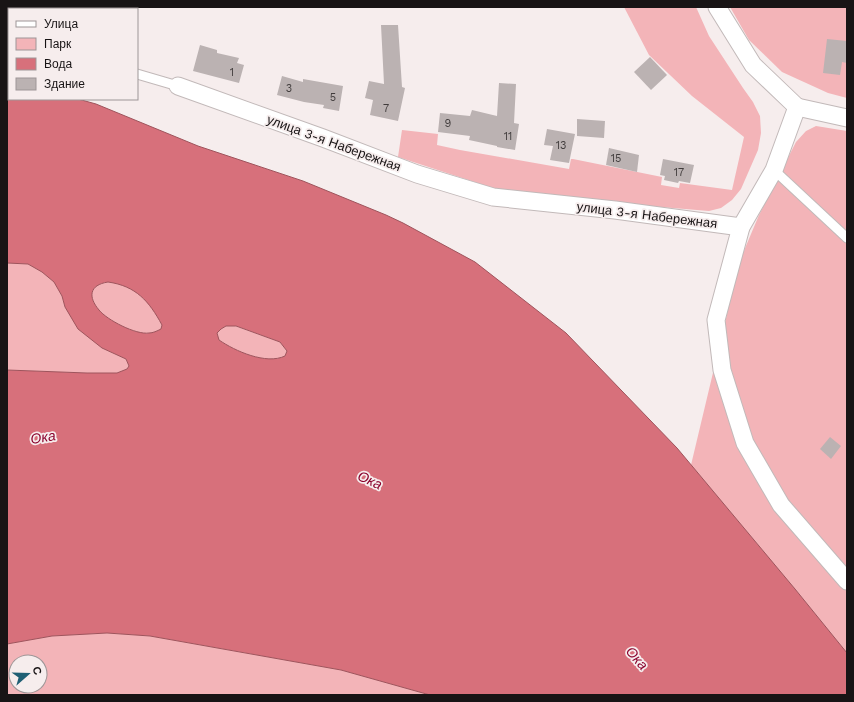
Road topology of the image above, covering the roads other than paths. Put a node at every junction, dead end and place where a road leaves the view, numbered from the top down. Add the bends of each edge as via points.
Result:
1 (717, 7) edge
2 (138, 74) edge
3 (178, 86) joint
4 (797, 107) junction
5 (847, 118) edge
6 (774, 170) junction
7 (741, 227) junction
8 (847, 238) edge
9 (846, 577) edge

1 - 4 street via 753,65
2 - 3 lane
3 - 7 street, улица 3-я Набережная via 416,174 493,198 615,210
4 - 5 street
4 - 6 street
6 - 7 street
6 - 8 lane
7 - 9 street via 716,320 722,370 745,443 781,505

